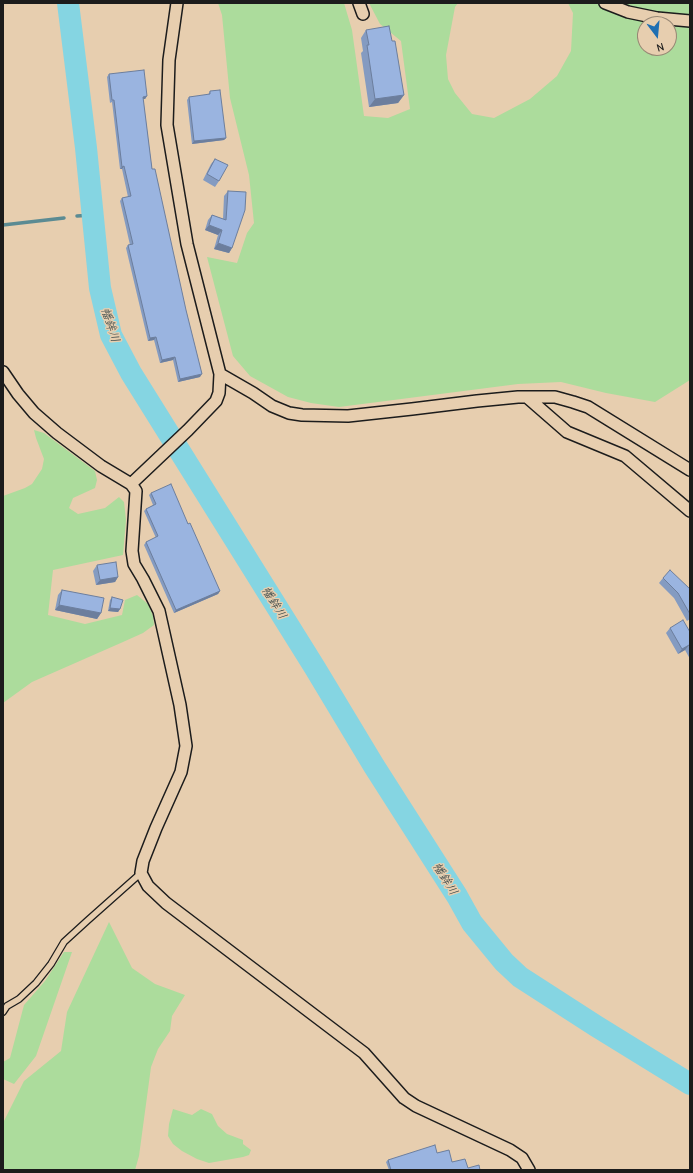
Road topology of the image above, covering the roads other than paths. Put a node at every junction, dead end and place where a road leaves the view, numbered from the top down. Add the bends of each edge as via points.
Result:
1 (177, 3) edge
2 (359, 3) edge
3 (605, 3) edge
4 (363, 14) dead end
5 (690, 21) edge
6 (3, 372) edge
7 (220, 374) junction
8 (528, 398) junction
9 (690, 470) edge
10 (131, 484) junction
11 (690, 511) edge
12 (141, 873) junction
13 (3, 1012) edge
14 (529, 1170) edge

1 - 7 street via 169,60 167,124 187,244
2 - 4 street
3 - 5 street via 628,12
6 - 10 street via 34,413 102,466
7 - 8 street via 272,406 289,413 323,417
7 - 10 street via 216,401
8 - 9 street via 556,397 588,407
8 - 11 street via 567,432 625,456
10 - 12 street via 136,491 132,551 134,564 159,611 180,705 186,746 181,772 150,841
12 - 13 lane via 64,942 36,983
12 - 14 street via 148,886 166,904 364,1053 404,1098 510,1150 522,1158

